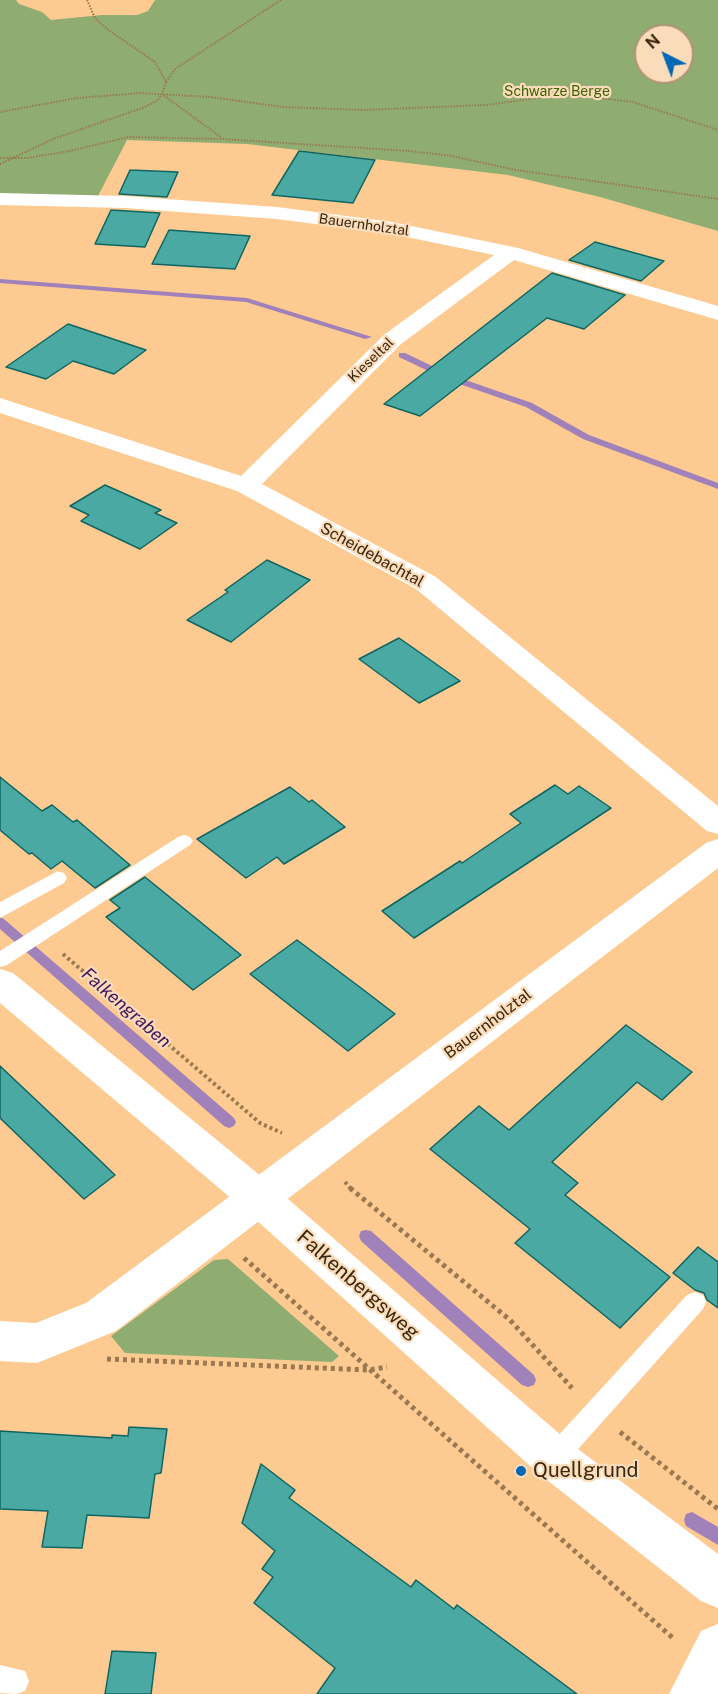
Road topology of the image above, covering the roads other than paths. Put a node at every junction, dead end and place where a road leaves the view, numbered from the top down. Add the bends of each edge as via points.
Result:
1 (0, 199) edge
2 (511, 252) junction
3 (718, 313) edge
4 (0, 405) edge
5 (246, 486) junction
6 (718, 824) edge
7 (184, 841) dead end
8 (718, 851) edge
9 (58, 878) dead end
10 (0, 911) edge
11 (4, 964) edge
12 (259, 1198) junction
13 (695, 1302) dead end
14 (0, 1341) edge
15 (554, 1458) junction
16 (718, 1584) edge

1 - 2 street, Bauernholztal via 125,202 277,213 392,228
2 - 3 street, Bauernholztal
2 - 5 street, Kieseltal via 393,339
4 - 5 street, Scheidebachtal
5 - 6 street, Scheidebachtal via 426,583
7 - 11 lane via 36,936
8 - 12 street, Bauernholztal
9 - 10 lane
11 - 12 street, Falkenbergsweg
12 - 14 street, Bauernholztal via 101,1317 37,1343
12 - 15 street, Falkenbergsweg
13 - 15 lane
15 - 16 street, Falkenbergsweg

